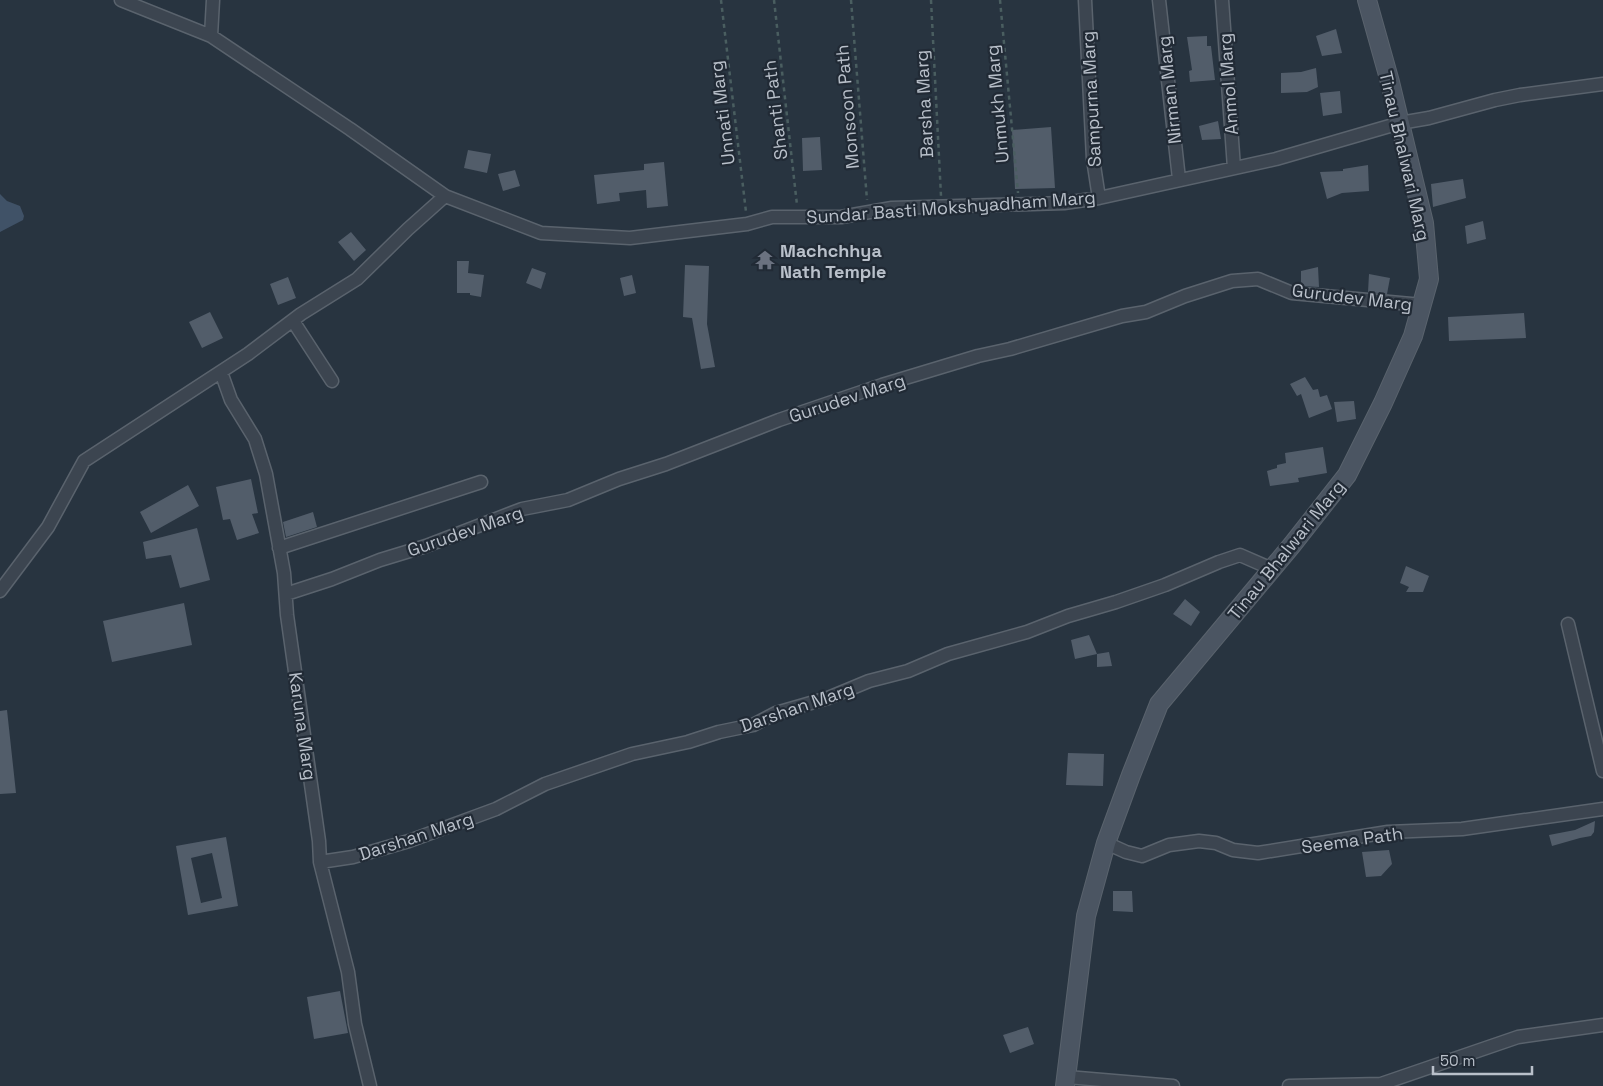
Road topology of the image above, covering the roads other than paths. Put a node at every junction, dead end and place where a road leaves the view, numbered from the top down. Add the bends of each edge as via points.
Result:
1 (122, 0) edge
2 (213, 0) edge
3 (1085, 0) edge
4 (1159, 0) edge
5 (1222, 0) edge
6 (1367, 0) edge
7 (211, 36) junction
8 (1603, 84) edge
9 (1400, 123) junction
10 (1234, 168) junction
11 (1179, 179) junction
12 (445, 196) junction
13 (1099, 198) junction
14 (1422, 305) junction
15 (293, 321) junction
16 (220, 372) junction
17 (332, 380) dead end
18 (481, 482) dead end
19 (279, 548) junction
20 (1272, 569) junction
21 (0, 591) edge
22 (286, 594) junction
23 (1568, 624) dead end
24 (1603, 771) edge
25 (1603, 809) edge
26 (1106, 843) junction
27 (320, 862) junction
28 (1603, 1025) edge
29 (1066, 1082) edge
30 (370, 1086) edge
31 (1173, 1086) edge
32 (1290, 1086) edge

1 - 7 street, Sundar Basti Mokshyadham Marg
2 - 7 street
3 - 13 street, Sampurna Marg via 1093,159
4 - 11 street, Nirman Marg
5 - 10 street, Anmol Marg
6 - 9 street, Tinau Bhalwari Marg
7 - 12 street, Sundar Basti Mokshyadham Marg
8 - 9 street, Sundar Basti Mokshyadham Marg via 1520,95
9 - 10 street, Sundar Basti Mokshyadham Marg
9 - 14 street, Tinau Bhalwari Marg via 1424,224 1429,279
10 - 11 street, Sundar Basti Mokshyadham Marg
11 - 13 street, Sundar Basti Mokshyadham Marg
12 - 13 street, Sundar Basti Mokshyadham Marg via 541,234 630,238 747,224 772,217 841,217 892,208 1064,203
12 - 15 street via 357,279
14 - 20 street, Tinau Bhalwari Marg via 1383,403 1347,475
14 - 22 street, Gurudev Marg via 1292,293 1258,279 1232,281 1146,312 1122,316 882,385 779,420 568,500 522,509
15 - 16 street
15 - 17 street
16 - 19 street, Karuna Marg via 231,400 255,438 266,474
16 - 21 street via 84,461 48,527
18 - 19 street
19 - 22 street, Karuna Marg
20 - 26 street, Tinau Bhalwari Marg via 1159,704
20 - 27 street, Darshan Marg via 1240,555 1116,602 948,654 908,671 776,713 753,725 632,754 545,784 496,809 409,841 353,857
22 - 27 street, Karuna Marg
23 - 24 street
25 - 26 street, Seema Path via 1462,829 1388,832 1258,853 1199,841 1169,846 1142,856
26 - 29 street, Tinau Bhalwari Marg via 1086,916
27 - 30 street, Karuna Marg via 348,972 355,1024
28 - 32 street via 1518,1037 1381,1084
29 - 31 street

